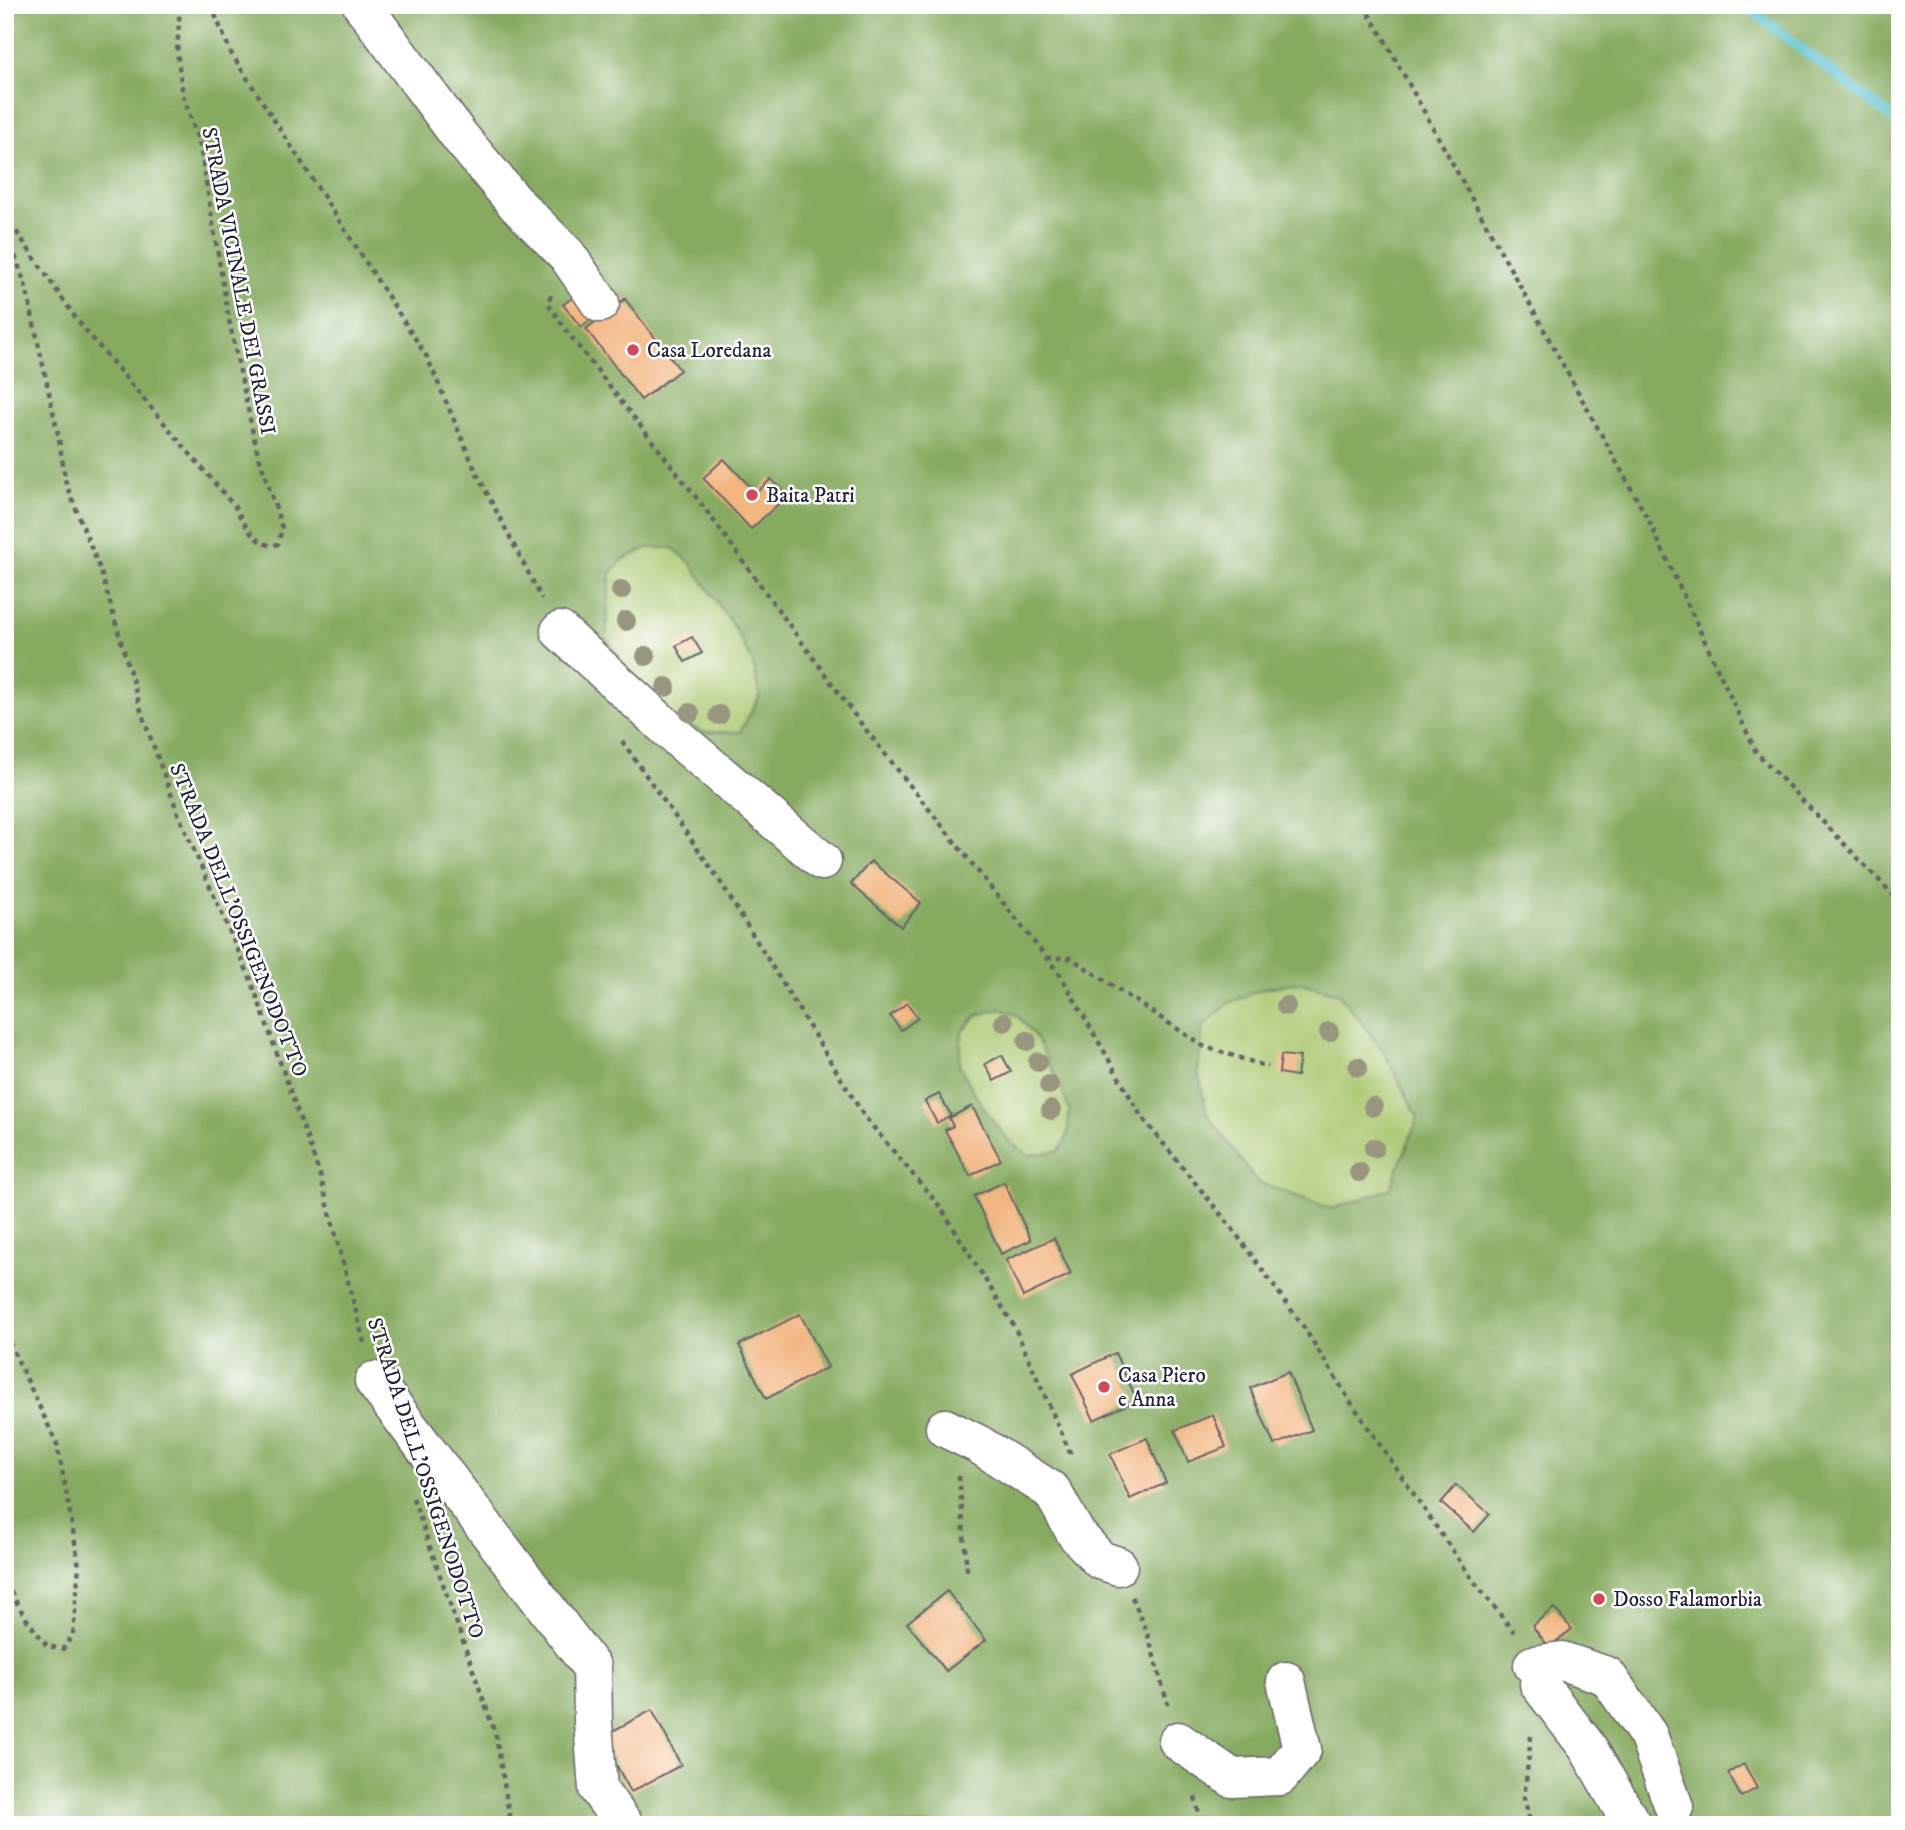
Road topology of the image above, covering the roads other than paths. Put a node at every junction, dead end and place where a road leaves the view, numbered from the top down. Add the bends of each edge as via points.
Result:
1 (362, 5) edge
2 (600, 303) dead end
3 (560, 631) road end
4 (822, 861) dead end
5 (374, 1381) road end
6 (945, 1428) road end
7 (1118, 1566) road end
8 (1286, 1682) dead end
9 (1178, 1741) road end
10 (1674, 1807) dead end
11 (624, 1825) edge
12 (1632, 1825) edge

1 - 2 lane via 460,137 567,256
3 - 4 lane
5 - 11 lane via 592,1668 598,1789
6 - 7 lane via 1052,1491 1076,1534 1100,1560
8 - 9 lane via 1302,1749 1280,1776 1232,1778
10 - 12 lane via 1648,1735 1606,1676 1562,1661 1536,1675 1588,1748

